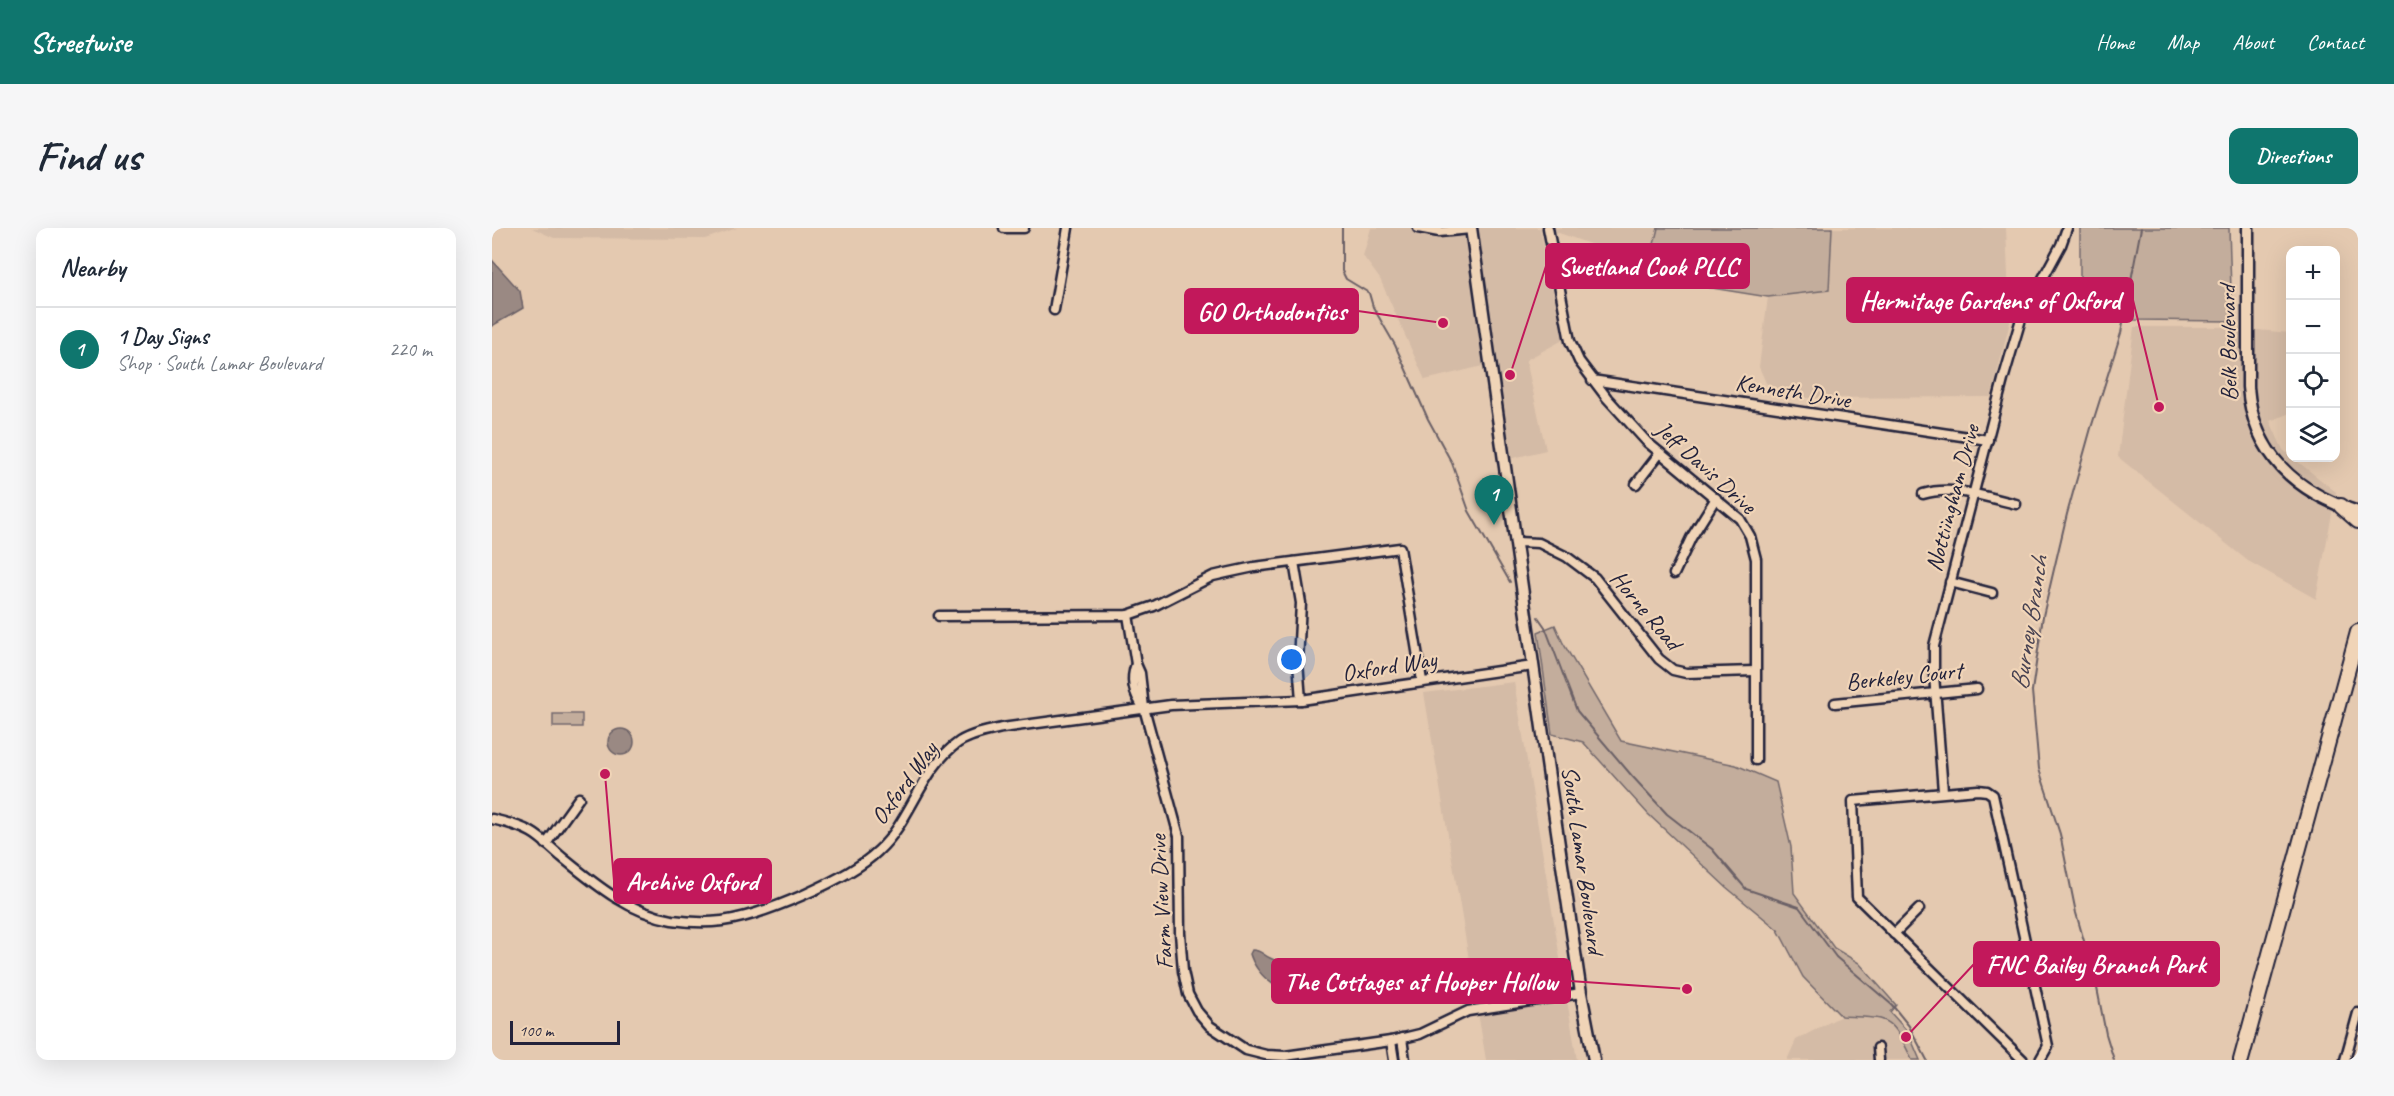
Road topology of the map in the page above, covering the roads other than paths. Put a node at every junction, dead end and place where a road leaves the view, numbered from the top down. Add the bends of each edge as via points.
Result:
1 (1004, 228) edge
2 (1024, 228) edge
3 (1068, 228) edge
4 (1418, 228) edge
5 (1548, 228) edge
6 (2067, 228) edge
7 (2248, 228) edge
8 (1471, 229) edge
9 (1054, 310) dead end
10 (1592, 380) junction
11 (1988, 440) junction
12 (1660, 453) junction
13 (1636, 484) dead end
14 (1923, 494) dead end
15 (1973, 494) junction
16 (1716, 498) junction
17 (2016, 504) dead end
18 (2341, 506) junction
19 (2358, 506) edge
20 (2358, 512) edge
21 (2358, 521) edge
22 (1516, 542) junction
23 (1294, 561) junction
24 (1674, 574) dead end
25 (1950, 582) junction
26 (1992, 593) dead end
27 (1128, 615) junction
28 (939, 616) dead end
29 (2358, 634) edge
30 (1533, 666) junction
31 (1755, 670) junction
32 (1422, 681) junction
33 (1977, 689) dead end
34 (1935, 693) junction
35 (1300, 700) junction
36 (1835, 703) dead end
37 (1144, 708) junction
38 (1756, 760) dead end
39 (1943, 792) junction
40 (579, 798) dead end
41 (492, 819) edge
42 (546, 844) junction
43 (1919, 909) dead end
44 (1894, 934) junction
45 (1581, 993) junction
46 (2358, 1013) edge
47 (1402, 1038) junction
48 (1391, 1041) junction
49 (1878, 1048) dead end
50 (1394, 1060) edge
51 (1405, 1060) edge
52 (1594, 1060) edge
53 (1879, 1060) edge
54 (2023, 1060) edge
55 (2040, 1060) edge
56 (2241, 1060) edge
57 (2345, 1060) edge

1 - 2 street
3 - 9 street
4 - 8 street via 1439,232
5 - 10 street, Jeff Davis Drive via 1570,341
6 - 11 street, Nottiingham Drive via 2021,319
7 - 18 street, Belk Boulevard via 2249,408 2257,431 2283,470 2300,485
8 - 22 street
10 - 11 street, Kenneth Drive
10 - 12 street, Jeff Davis Drive
11 - 15 street, Nottiingham Drive
12 - 13 street
12 - 16 street, Jeff Davis Drive
14 - 15 street
15 - 17 street
15 - 25 street, Nottiingham Drive
16 - 24 street
16 - 31 street, Jeff Davis Drive via 1740,519 1756,559
18 - 19 highway
18 - 20 street, Belk Boulevard
18 - 21 highway
22 - 30 street, South Lamar Boulevard
22 - 31 street, Horne Road via 1539,543 1595,578 1659,659 1673,670
23 - 27 street via 1213,576
23 - 32 street via 1401,548
23 - 35 street via 1300,603
25 - 26 street
25 - 34 street, Nottiingham Drive via 1935,646
27 - 28 street
27 - 37 street, Farm View Drive
29 - 56 highway
30 - 32 street, Oxford Way
30 - 45 street, South Lamar Boulevard
31 - 38 street, Jeff Davis Drive
32 - 35 street, Oxford Way
33 - 34 street, Berkeley Court
34 - 36 street, Berkeley Court
34 - 39 street, Nottiingham Drive
35 - 37 street, Oxford Way
37 - 42 street, Oxford Way via 1002,728 960,742 933,768 909,812 878,851 834,879 745,916 721,921 672,920 642,911 612,897
37 - 48 street, Farm View Drive via 1179,836 1183,971 1197,1011 1228,1040 1266,1055 1285,1056
39 - 44 street via 1852,801 1857,897
39 - 55 street via 1987,791 1996,802 2048,1046
40 - 42 street
41 - 42 street, Oxford Way via 522,828
43 - 44 street
44 - 54 street
45 - 47 street, Farm View Drive via 1468,1011 1420,1034
45 - 52 street, South Lamar Boulevard
46 - 57 street
47 - 48 street, Farm View Drive
47 - 51 street
48 - 50 street
49 - 53 street

